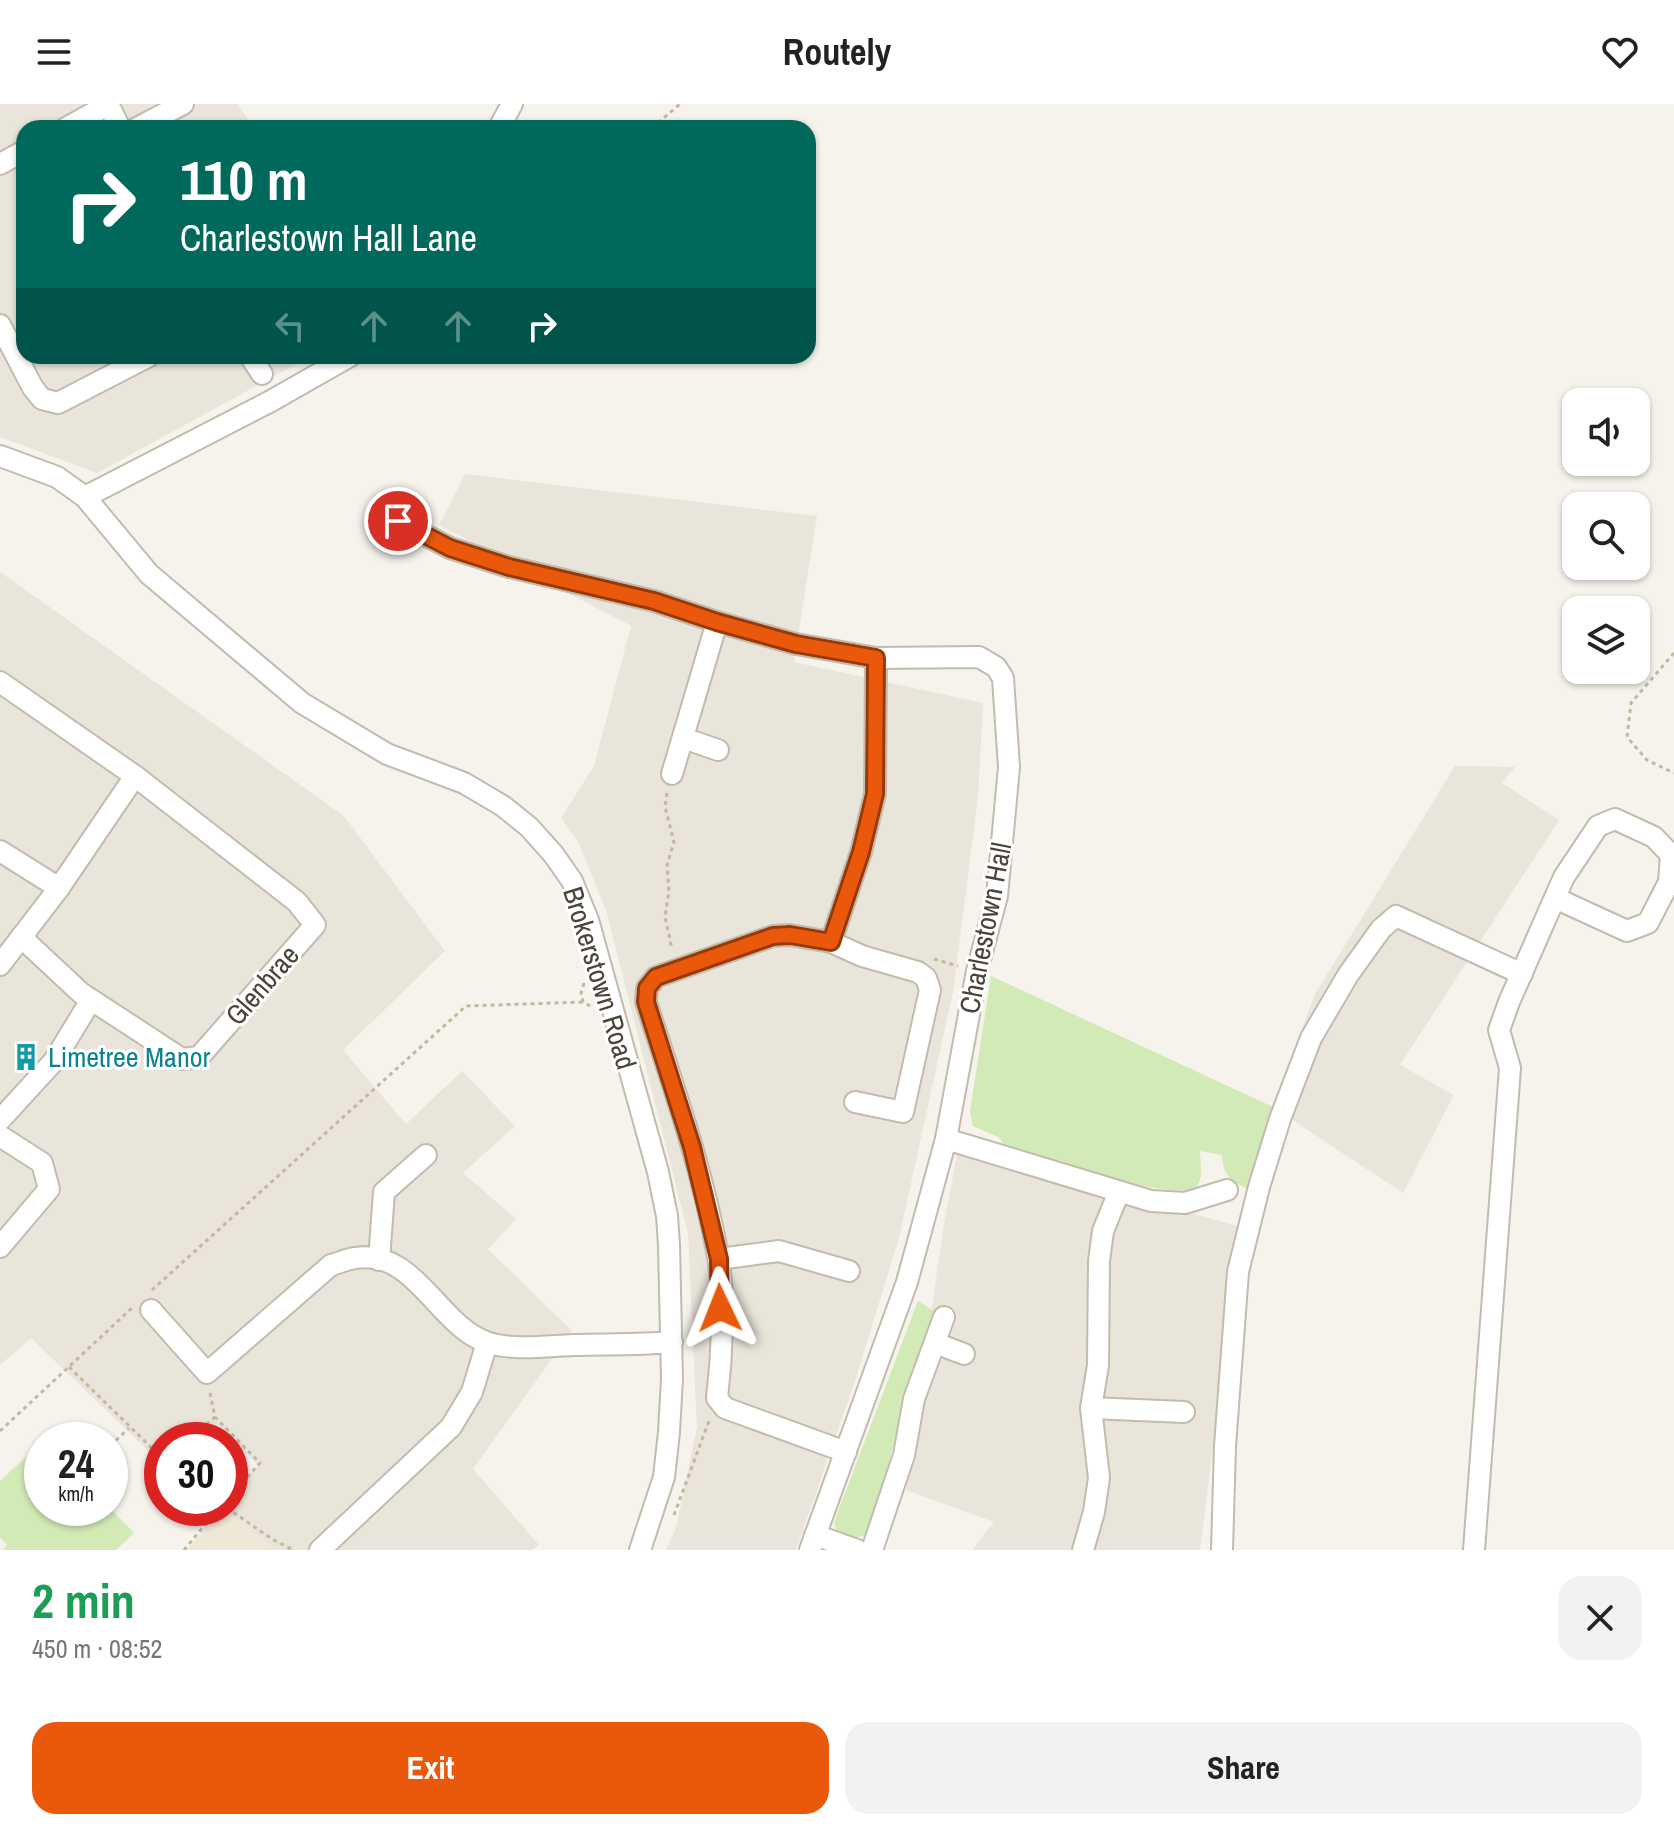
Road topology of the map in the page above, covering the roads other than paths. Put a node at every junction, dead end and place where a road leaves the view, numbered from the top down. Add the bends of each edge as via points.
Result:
1 (183, 104) edge
2 (108, 105) edge
3 (81, 120) edge
4 (152, 120) edge
5 (0, 325) edge
6 (16, 356) edge
7 (20, 364) edge
8 (131, 364) edge
9 (255, 364) edge
10 (336, 364) edge
11 (262, 374) dead end
12 (0, 456) edge
13 (85, 497) junction
14 (398, 521) dead end
15 (717, 622) junction
16 (876, 658) junction
17 (0, 682) edge
18 (683, 738) junction
19 (718, 750) dead end
20 (672, 774) road end
21 (135, 776) junction
22 (0, 851) edge
23 (59, 888) junction
24 (1555, 898) junction
25 (21, 937) junction
26 (831, 942) junction
27 (0, 965) edge
28 (1522, 974) junction
29 (91, 1000) junction
30 (855, 1102) dead end
31 (0, 1120) edge
32 (0, 1136) edge
33 (946, 1139) junction
34 (426, 1155) dead end
35 (1227, 1190) dead end
36 (1119, 1192) junction
37 (0, 1247) edge
38 (719, 1259) junction
39 (379, 1260) junction
40 (849, 1271) dead end
41 (148, 1300) road end
42 (944, 1317) dead end
43 (672, 1342) junction
44 (487, 1343) junction
45 (935, 1343) junction
46 (964, 1354) dead end
47 (1091, 1408) junction
48 (1184, 1412) dead end
49 (846, 1452) junction
50 (813, 1543) edge
51 (320, 1550) edge
52 (640, 1550) edge
53 (857, 1550) edge
54 (872, 1550) edge
55 (1083, 1550) edge
56 (1222, 1550) edge
57 (1474, 1550) edge

1 - 4 street
2 - 3 street
5 - 6 street
7 - 8 street via 42,399 58,403
9 - 11 street
10 - 13 street
12 - 13 street, Brokerstown Road via 57,477
13 - 43 street, Brokerstown Road via 149,574 302,703 387,754 464,783 503,806 554,855 588,920 658,1172 667,1216
14 - 15 street, Charlestown Hall via 450,548 509,567 654,601
15 - 16 street, Charlestown Hall via 796,644
15 - 18 street
16 - 26 street via 875,794
16 - 33 street, Charlestown Hall via 979,657 1003,678 1009,767 997,896 977,971
17 - 21 street, Glenbrae
18 - 19 street
18 - 20 street
21 - 23 street
21 - 29 street, Glenbrae via 297,902 315,925 199,1057 182,1059
22 - 23 street
23 - 25 street
24 - 24 street via 1598,826 1615,819 1654,837 1671,855 1669,882 1648,923 1627,931
24 - 28 street
25 - 27 street
25 - 29 street, Glenbrae
26 - 30 street via 918,972 930,990 903,1112
26 - 38 street via 773,936 656,977 647,988 646,1002 692,1147
28 - 56 street via 1396,916 1348,975 1311,1038 1280,1119 1238,1272
28 - 57 street via 1499,1030 1510,1068
29 - 31 street via 54,1061
32 - 37 street via 42,1163 49,1189
33 - 36 street
33 - 49 street, Charlestown Hall via 907,1282
34 - 39 street via 384,1192
35 - 36 street via 1185,1203
36 - 47 street via 1103,1231 1099,1261 1098,1365
38 - 40 street via 779,1251
38 - 49 street via 722,1356 717,1398 725,1408
39 - 41 street via 358,1257 331,1265 207,1373
39 - 44 street via 396,1266 454,1321
42 - 45 street
43 - 44 street
43 - 52 street, Brokerstown Road via 664,1477
44 - 51 street via 472,1392 451,1427
45 - 46 street
45 - 54 street
47 - 48 street
47 - 55 street via 1099,1478
49 - 50 street, Charlestown Hall
50 - 53 street

